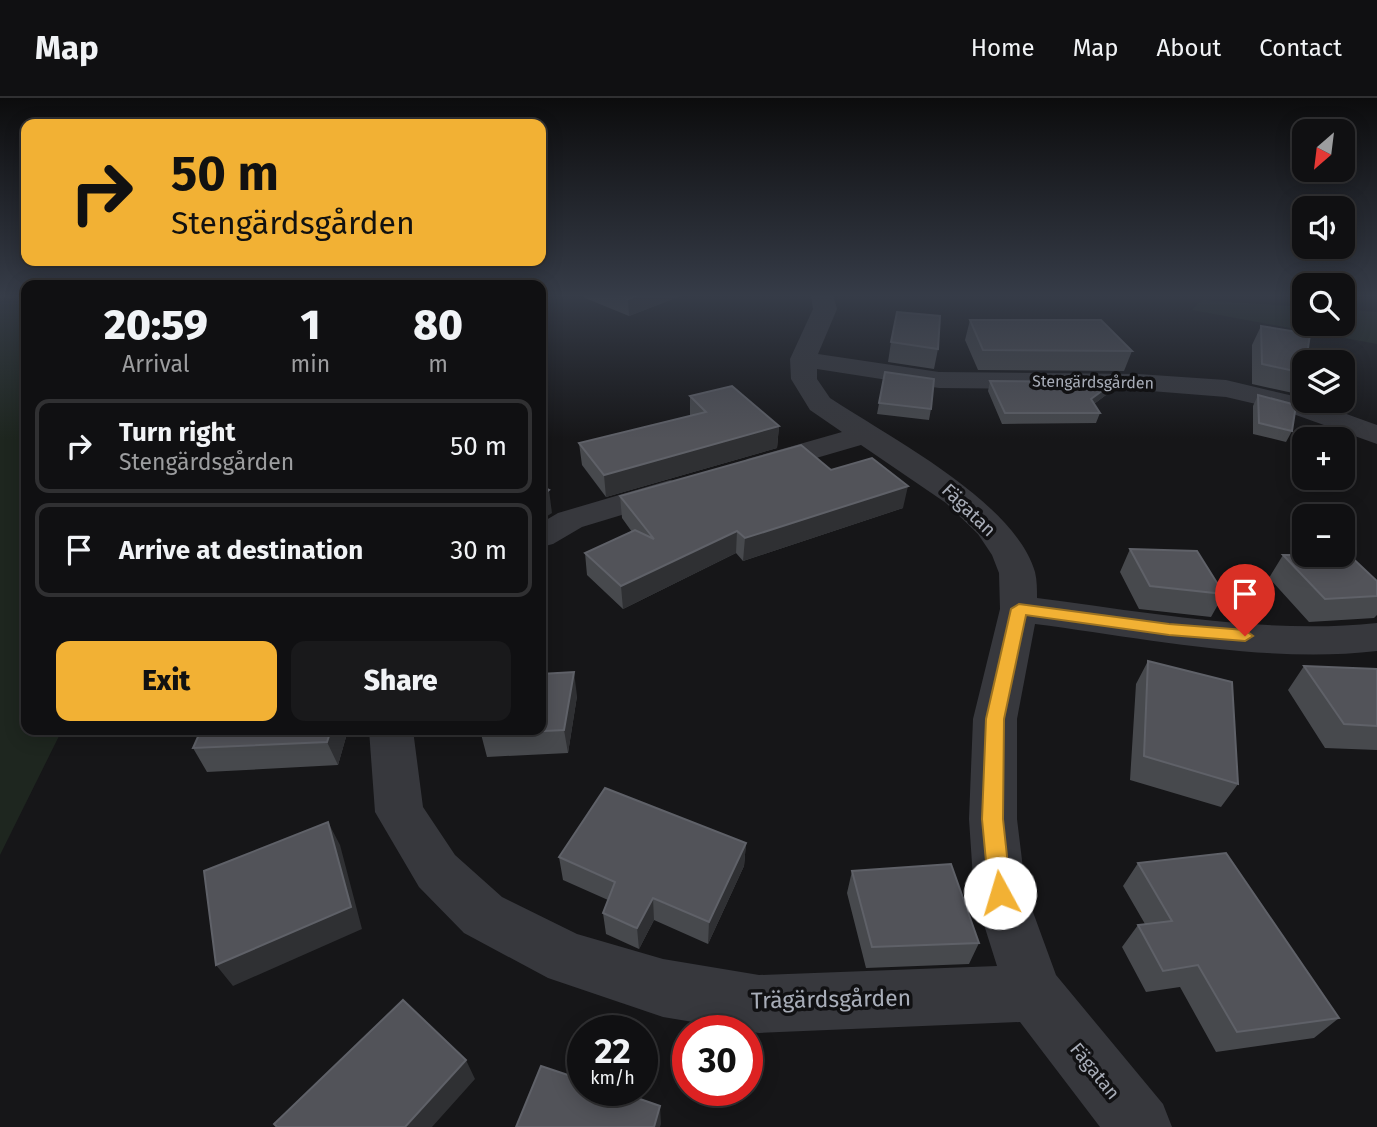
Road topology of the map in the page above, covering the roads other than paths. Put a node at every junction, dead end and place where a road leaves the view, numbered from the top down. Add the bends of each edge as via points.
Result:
1 (810, 343) edge
2 (803, 359) junction
3 (863, 435) junction
4 (1377, 435) edge
5 (546, 534) edge
6 (1019, 609) junction
7 (1377, 637) edge
8 (391, 735) edge
9 (1034, 993) junction
10 (1140, 1127) edge

1 - 2 street
2 - 3 street, Fägatan via 804,379 820,404
2 - 4 street, Stengärdsgården via 941,380 1207,386 1294,405
3 - 5 street via 570,520
3 - 6 street, Fägatan via 934,478 990,527 1017,573
6 - 7 street via 1224,635 1342,641
6 - 9 street, Fägatan via 995,719 993,819 1000,893
8 - 9 street, Trägärdsgården via 399,812 438,872 483,915 568,960 663,988 760,1004
9 - 10 street, Fägatan

